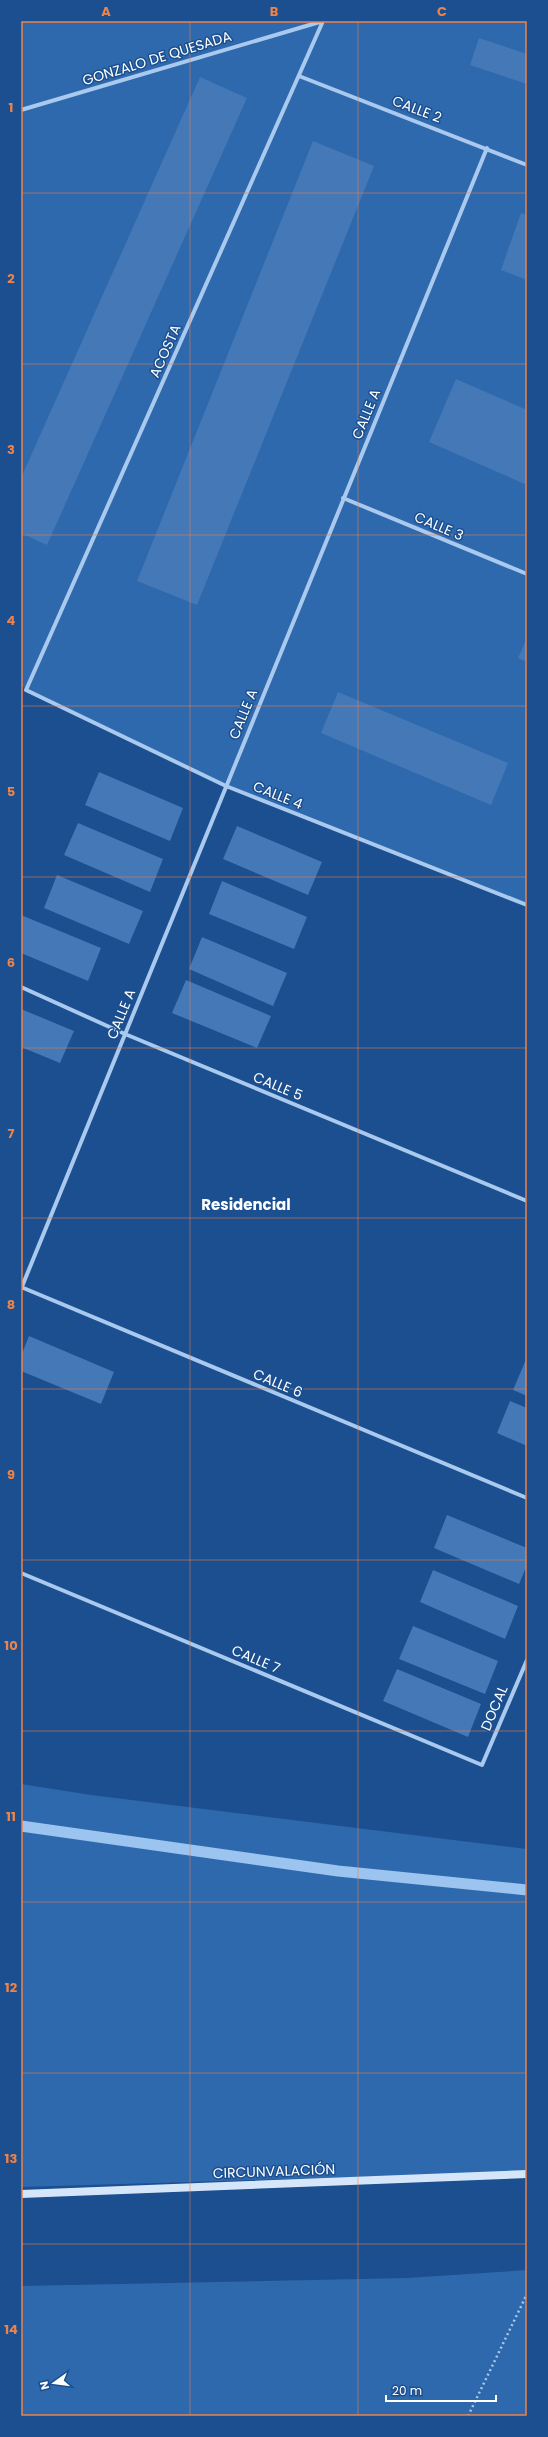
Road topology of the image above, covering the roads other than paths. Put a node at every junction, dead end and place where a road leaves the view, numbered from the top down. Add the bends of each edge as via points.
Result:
1 (323, 21) edge
2 (299, 76) junction
3 (21, 110) edge
4 (487, 148) junction
5 (527, 165) edge
6 (343, 498) junction
7 (527, 574) edge
8 (26, 690) joint
9 (226, 786) junction
10 (527, 905) edge
11 (21, 987) edge
12 (124, 1034) junction
13 (527, 1201) edge
14 (21, 1288) edge
15 (527, 1498) edge
16 (21, 1573) edge
17 (527, 1660) edge
18 (482, 1765) joint
19 (527, 2174) edge
20 (21, 2194) edge

1 - 2 street, ACOSTA
1 - 3 street, GONZALO DE QUESADA
2 - 4 street, CALLE 2
2 - 8 street, ACOSTA
4 - 5 street, CALLE 2
4 - 6 street, CALLE A
6 - 7 street, CALLE 3
6 - 9 street, CALLE A
8 - 9 street, CALLE 4
9 - 10 street, CALLE 4
9 - 12 street, CALLE A
11 - 12 street, CALLE 5
12 - 13 street, CALLE 5
12 - 14 street, CALLE A
14 - 15 street, CALLE 6
16 - 18 street, CALLE 7
17 - 18 street, DOCAL
19 - 20 street, CIRCUNVALACIÓN

